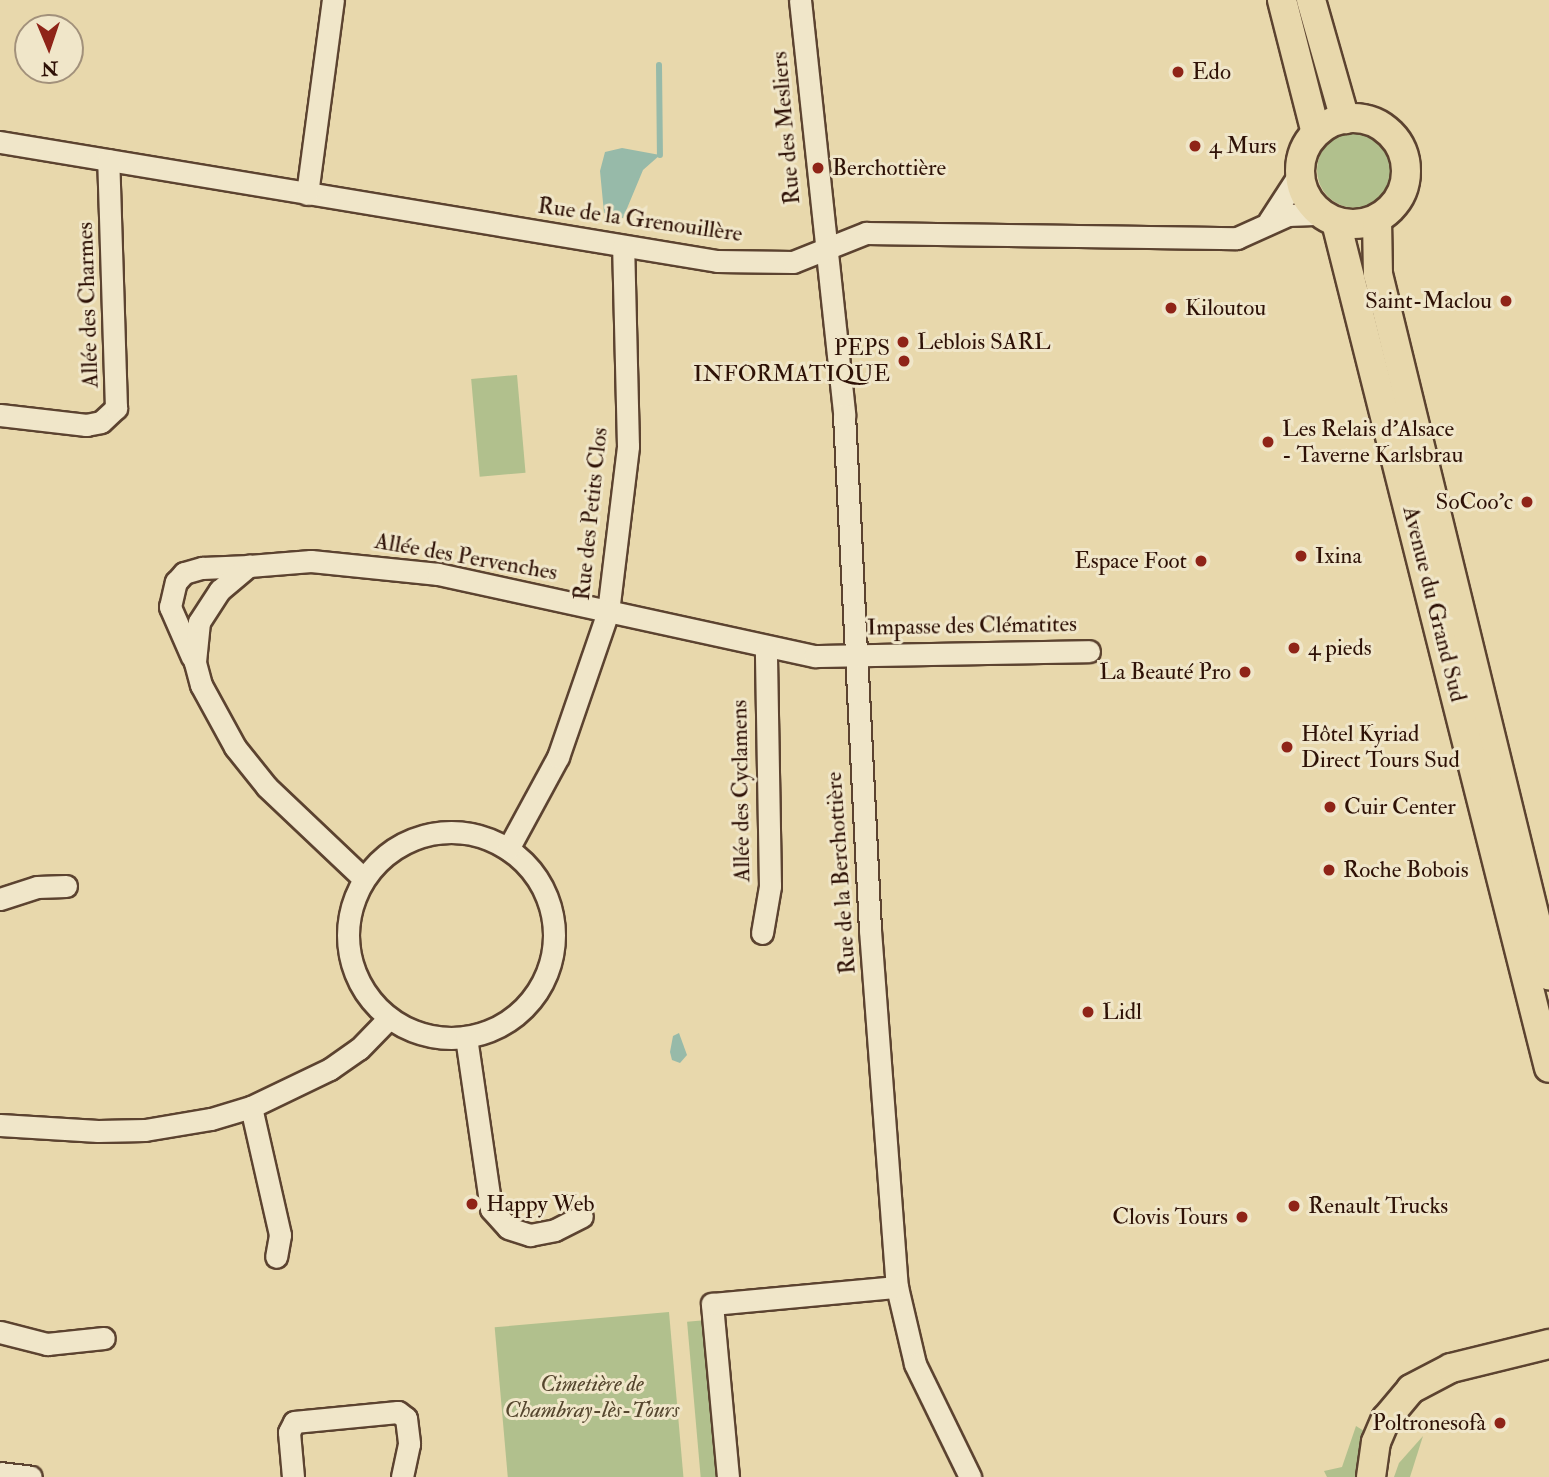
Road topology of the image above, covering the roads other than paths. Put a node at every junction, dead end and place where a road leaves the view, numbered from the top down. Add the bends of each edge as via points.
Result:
1 (333, 0) edge
2 (800, 0) edge
3 (1282, 0) edge
4 (1311, 0) edge
5 (1345, 119) junction
6 (1316, 133) junction
7 (0, 142) edge
8 (108, 160) junction
9 (1300, 173) junction
10 (307, 194) junction
11 (1328, 218) junction
12 (1377, 219) junction
13 (1269, 221) junction
14 (623, 246) junction
15 (823, 251) junction
16 (0, 415) edge
17 (249, 566) junction
18 (608, 612) junction
19 (765, 648) junction
20 (1089, 651) dead end
21 (856, 654) junction
22 (195, 662) junction
23 (508, 849) junction
24 (364, 879) junction
25 (66, 886) dead end
26 (0, 900) edge
27 (762, 933) dead end
28 (1549, 975) edge
29 (390, 1018) junction
30 (466, 1037) junction
31 (1549, 1068) edge
32 (251, 1107) junction
33 (0, 1125) edge
34 (582, 1216) dead end
35 (276, 1257) dead end
36 (897, 1287) junction
37 (0, 1332) edge
38 (104, 1338) dead end
39 (1549, 1344) edge
40 (0, 1474) edge
41 (31, 1477) edge
42 (293, 1477) edge
43 (402, 1477) edge
44 (728, 1477) edge
45 (970, 1477) edge
46 (1371, 1477) edge

1 - 10 street
2 - 15 street, Rue des Mesliers
3 - 6 main road
4 - 5 main road
5 - 6 main road
5 - 12 main road via 1374,122 1391,135 1403,153 1405,182 1400,197
6 - 9 main road via 1301,158
7 - 8 street, Rue de la Grenouillère
8 - 10 street, Rue de la Grenouillère
8 - 16 street, Allée des Charmes via 116,408 108,419 86,425
9 - 11 main road via 1309,201
9 - 13 street, Rue de la Grenouillère
10 - 14 street, Rue de la Grenouillère
11 - 12 main road via 1364,224
11 - 13 street, Rue de la Grenouillère via 1288,215
11 - 31 main road, Avenue du Grand Sud
12 - 28 main road, Avenue du Grand Sud via 1378,274
13 - 15 street, Rue de la Grenouillère via 1237,238 866,233
14 - 15 street, Rue de la Grenouillère via 717,261 793,262
14 - 18 street, Rue des Petits Clos via 628,446
15 - 21 street, Rue de la Berchottière via 838,345
17 - 18 street, Allée des Pervenches via 311,561 371,565 450,576
17 - 22 street via 207,605 195,635
17 - 22 street, Allée des Pervenches via 202,568 184,573 176,582 170,607
18 - 19 street, Allée des Pervenches
18 - 23 street, Rue des Petits Clos via 558,757
19 - 21 street, Allée des Pervenches via 815,656
19 - 27 street, Allée des Cyclamens via 771,886
20 - 21 street, Impasse des Clématites
21 - 36 street, Rue de la Berchottière via 869,917
22 - 24 street via 201,685 235,747 309,831
23 - 24 street via 490,838 461,831 430,833 402,843 377,861
23 - 30 street via 537,876 550,902 555,932 552,962 540,989 520,1012 495,1029
24 - 29 street via 349,914 347,945 355,974 371,1001
25 - 26 street via 26,889
29 - 30 street via 416,1032
29 - 32 street via 359,1049 330,1069
30 - 34 street via 491,1209 508,1228 530,1235 555,1230
32 - 33 street via 145,1130
32 - 35 street via 281,1235
36 - 44 street via 712,1304
36 - 45 street, Rue de la Berchottière via 915,1364
37 - 38 street via 47,1343
39 - 46 main road via 1451,1368 1411,1389 1381,1430
40 - 41 street
42 - 43 street via 289,1432 294,1422 398,1412 406,1418 409,1444

